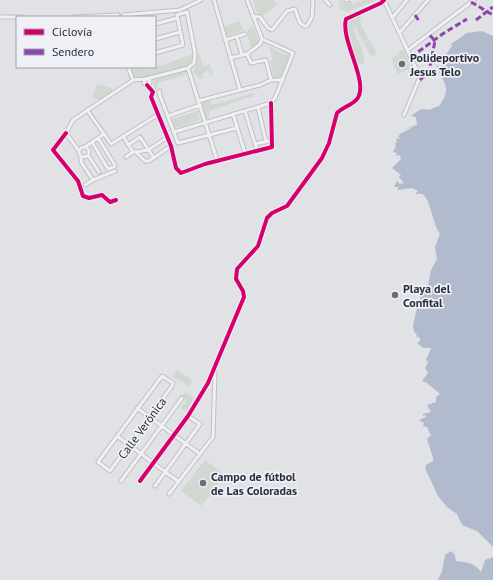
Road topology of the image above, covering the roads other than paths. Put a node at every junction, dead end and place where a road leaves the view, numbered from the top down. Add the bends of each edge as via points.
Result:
1 (201, 0) edge
2 (214, 0) edge
3 (247, 0) edge
4 (313, 0) edge
5 (325, 0) edge
6 (389, 0) edge
7 (407, 0) edge
8 (428, 0) edge
9 (467, 0) edge
10 (472, 1) edge
11 (385, 2) edge
12 (330, 5) dead end
13 (117, 16) edge
14 (124, 16) edge
15 (130, 16) edge
16 (253, 16) junction
17 (0, 17) edge
18 (16, 17) edge
19 (177, 18) junction
20 (392, 18) junction
21 (156, 24) edge
22 (180, 32) junction
23 (400, 32) junction
24 (245, 34) dead end
25 (237, 37) junction
26 (156, 39) edge
27 (262, 39) junction
28 (225, 40) junction
29 (408, 50) junction
30 (156, 53) edge
31 (247, 54) junction
32 (242, 55) junction
33 (230, 58) junction
34 (128, 68) edge
35 (188, 68) junction
36 (156, 77) junction
37 (146, 79) junction
38 (134, 80) junction
39 (271, 80) junction
40 (283, 80) junction
41 (150, 82) junction
42 (145, 84) junction
43 (240, 90) junction
44 (160, 91) dead end
45 (198, 101) junction
46 (271, 103) junction
47 (200, 105) junction
48 (258, 107) junction
49 (87, 110) junction
50 (245, 111) junction
51 (159, 114) junction
52 (233, 114) junction
53 (168, 116) junction
54 (404, 116) dead end
55 (205, 123) junction
56 (237, 128) junction
57 (174, 132) junction
58 (66, 133) junction
59 (104, 134) junction
60 (209, 135) junction
61 (123, 136) junction
62 (168, 137) junction
63 (98, 138) junction
64 (272, 140) junction
65 (92, 142) junction
66 (266, 142) junction
67 (255, 144) junction
68 (128, 145) junction
69 (172, 146) junction
70 (85, 147) junction
71 (148, 150) junction
72 (257, 150) junction
73 (79, 151) junction
74 (135, 152) junction
75 (245, 153) junction
76 (88, 155) junction
77 (81, 157) junction
78 (126, 157) dead end
79 (154, 158) junction
80 (217, 160) junction
81 (115, 171) dead end
82 (99, 172) dead end
83 (93, 180) junction
84 (85, 185) dead end
85 (116, 200) dead end
86 (215, 370) junction
87 (210, 383) junction
88 (213, 392) junction
89 (182, 398) dead end
90 (137, 408) junction
91 (188, 416) junction
92 (149, 417) junction
93 (161, 426) junction
94 (174, 435) junction
95 (117, 436) junction
96 (186, 444) junction
97 (129, 446) junction
98 (141, 454) junction
99 (200, 454) junction
100 (153, 463) junction
101 (165, 472) junction
102 (140, 480) dead end
103 (121, 481) dead end
104 (179, 482) junction
105 (155, 486) dead end
106 (169, 494) dead end

1 - 15 street via 180,10
2 - 28 street
3 - 16 street
4 - 16 street via 312,17 307,26 301,24 295,9 287,11 272,30 260,17
5 - 12 street
6 - 11 street
7 - 20 street
8 - 23 street
9 - 10 street
10 - 29 street
11 - 20 street
11 - 86 street via 346,18 346,34 360,83 360,95 337,113 322,158 287,206 267,218 256,249 236,272 236,279 244,297
13 - 14 street
14 - 15 street
16 - 27 street
17 - 18 street
19 - 21 street
19 - 22 street
19 - 35 street via 179,14 187,12 195,52 194,63
20 - 23 street
22 - 26 street
22 - 30 street via 182,45
23 - 29 street
24 - 25 street
25 - 28 street
25 - 32 street
27 - 31 street via 258,48
27 - 40 street via 293,53
28 - 33 street
29 - 54 street via 420,80 415,86
31 - 32 street
31 - 39 street via 251,63 266,60
32 - 33 street
33 - 43 street
34 - 38 street
35 - 36 street
35 - 45 street
36 - 37 street
36 - 41 street
37 - 38 street
37 - 41 street
37 - 42 street
38 - 42 street
38 - 49 street
39 - 40 street
39 - 43 street
40 - 46 street
41 - 42 street
42 - 51 street via 153,92 152,97
43 - 45 street
44 - 53 street
45 - 47 street
46 - 48 street
46 - 64 street
47 - 53 street
47 - 55 street
48 - 50 street
48 - 66 street
49 - 58 street via 73,120
49 - 59 street
50 - 52 street
50 - 67 street
51 - 61 street
51 - 62 street
52 - 55 street
52 - 56 street
53 - 57 street
55 - 57 street
55 - 60 street
56 - 60 street
56 - 75 street
57 - 60 street via 178,144
58 - 73 street
58 - 85 street via 53,150 75,177 83,196 89,198 102,195 110,202
59 - 61 street via 111,144
59 - 63 street
60 - 80 street
61 - 68 street
62 - 69 street
62 - 71 street
63 - 65 street
63 - 65 street via 114,167 108,169
64 - 66 street
64 - 72 street via 272,147
65 - 70 street
66 - 67 street
67 - 72 street
68 - 71 street via 140,137
68 - 74 street
69 - 79 street
69 - 80 street via 176,168 181,173
70 - 73 street
70 - 76 street via 89,151
71 - 74 street
71 - 79 street
72 - 75 street
73 - 77 street
74 - 78 street
74 - 79 street via 145,161
75 - 80 street
76 - 77 street
76 - 82 street
77 - 83 street via 81,162
81 - 83 street
83 - 84 street
86 - 87 street
86 - 88 street
87 - 88 street
87 - 91 street
88 - 99 street via 214,434
89 - 93 street
90 - 92 street
90 - 92 street, Calle Verónica via 160,377 164,376 173,384
90 - 95 street
91 - 94 street
91 - 96 street via 200,424
92 - 93 street
92 - 97 street, Calle Verónica
93 - 94 street
93 - 98 street
94 - 96 street
94 - 100 street
95 - 97 street
95 - 97 street, Calle Verónica via 98,462 110,471
96 - 99 street
96 - 101 street
97 - 98 street
98 - 100 street
98 - 103 street
99 - 104 street
100 - 101 street
100 - 102 street
101 - 104 street
101 - 105 street
104 - 106 street

